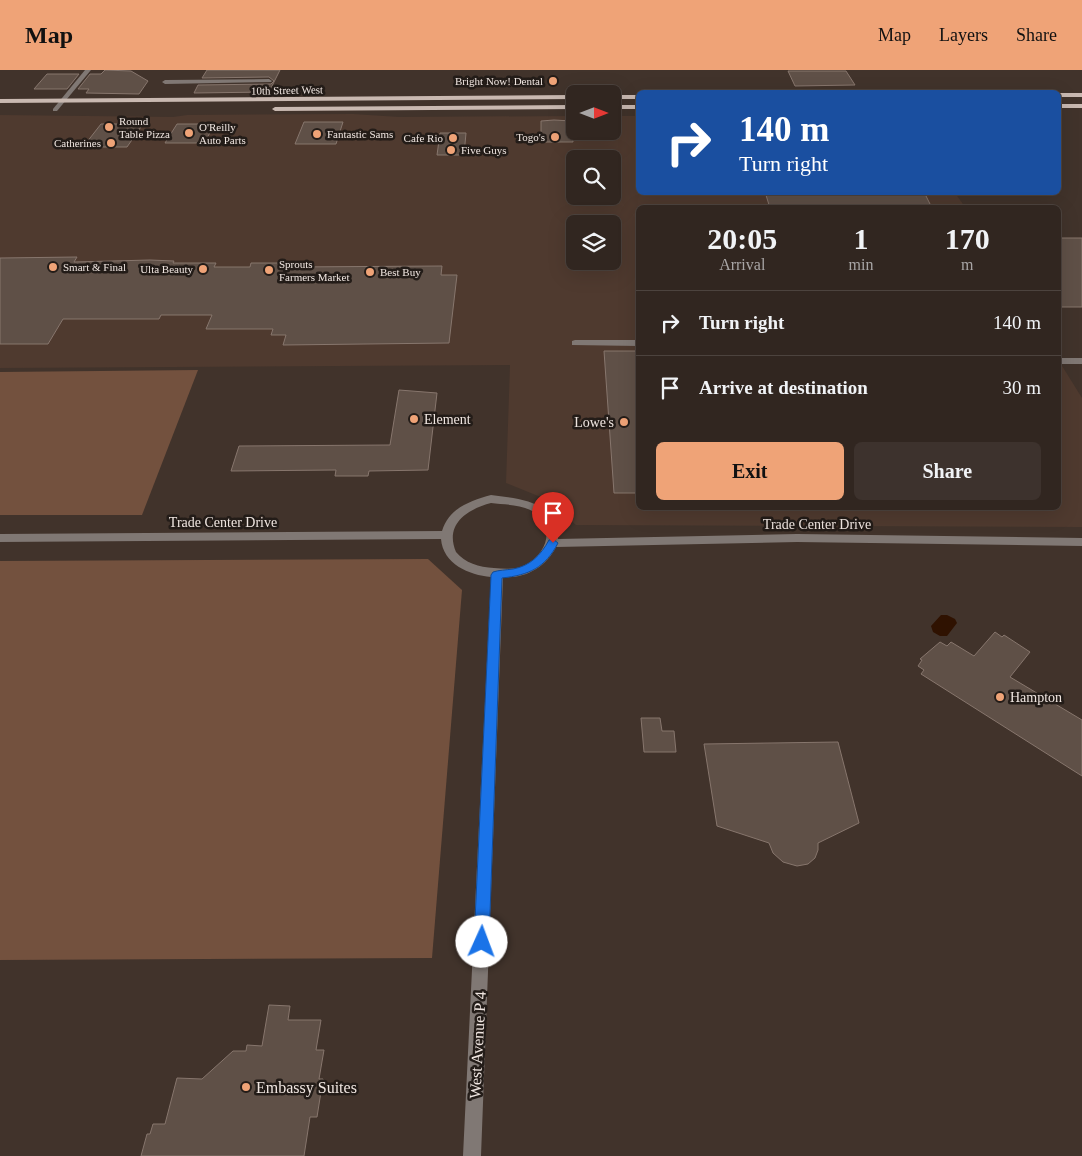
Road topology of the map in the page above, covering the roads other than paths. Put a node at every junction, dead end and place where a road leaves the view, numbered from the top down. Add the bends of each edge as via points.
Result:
1 (88, 70) edge
2 (167, 79) dead end
3 (269, 81) dead end
4 (1061, 95) edge
5 (1082, 95) edge
6 (621, 97) edge
7 (636, 97) edge
8 (566, 98) edge
9 (0, 101) edge
10 (62, 101) junction
11 (636, 106) edge
12 (1061, 106) edge
13 (1082, 106) edge
14 (566, 107) edge
15 (621, 107) edge
16 (266, 109) dead end
17 (46, 110) dead end
18 (55, 110) junction
19 (64, 110) dead end
20 (575, 343) dead end
21 (636, 343) edge
22 (1061, 361) edge
23 (1082, 361) edge
24 (446, 535) junction
25 (0, 538) edge
26 (1082, 542) edge
27 (553, 543) junction
28 (497, 575) junction
29 (472, 1156) edge

1 - 10 street
2 - 3 street
4 - 5 main road
6 - 7 main road
8 - 10 main road, 10th Street West
9 - 10 main road, 10th Street West
10 - 18 street
11 - 15 main road
12 - 13 main road
14 - 16 main road, 10th Street West
17 - 18 main road
18 - 19 main road
20 - 21 street
22 - 23 street
24 - 25 street, Trade Center Drive
24 - 27 street via 450,523 474,504 510,499 538,508 554,531
24 - 28 street via 448,548 456,560 470,569
26 - 27 street, Trade Center Drive via 797,538
27 - 28 street via 546,556 533,566
28 - 29 street, West Avenue P 4

